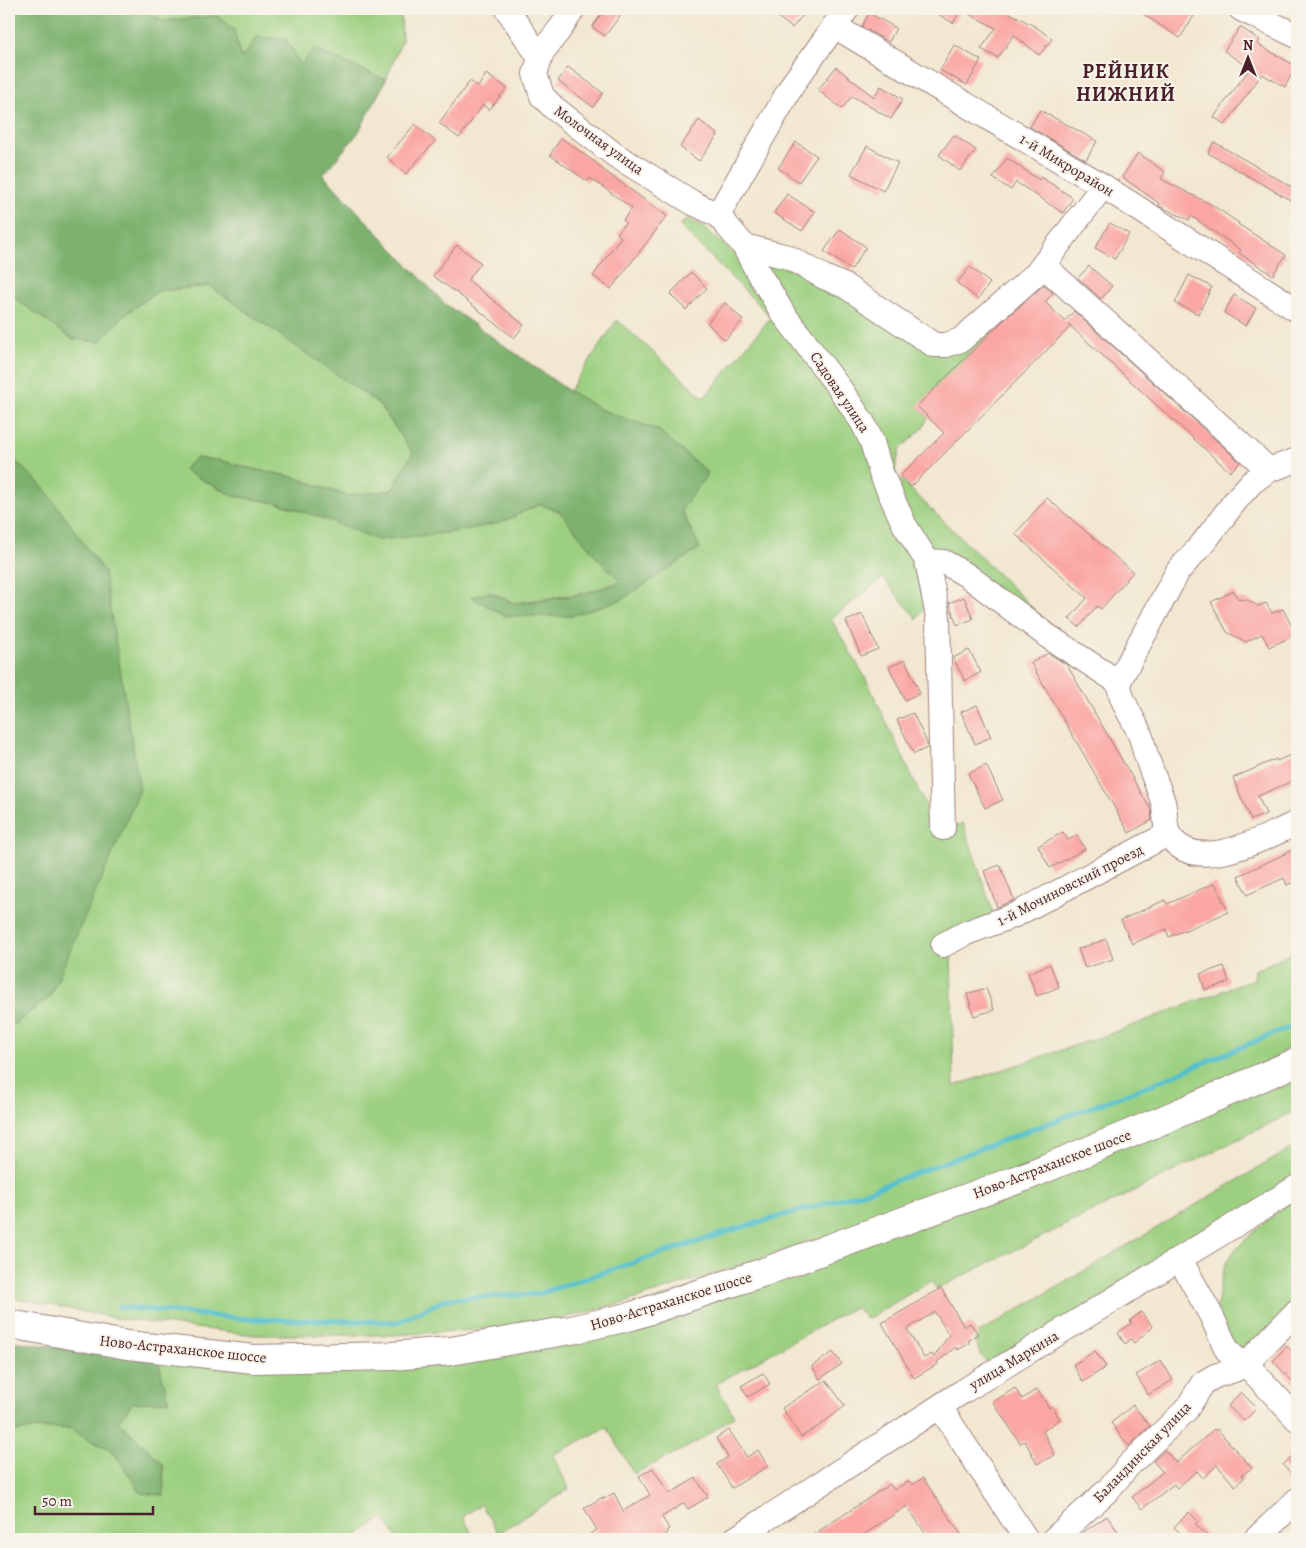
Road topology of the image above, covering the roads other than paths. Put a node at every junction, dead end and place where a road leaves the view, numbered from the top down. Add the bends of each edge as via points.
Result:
1 (506, 9) edge
2 (573, 9) edge
3 (1241, 9) edge
4 (841, 17) edge
5 (1297, 36) edge
6 (540, 58) junction
7 (1103, 186) junction
8 (718, 215) junction
9 (744, 246) junction
10 (1043, 265) junction
11 (1297, 310) edge
12 (1297, 460) edge
13 (1269, 470) junction
14 (927, 561) junction
15 (1119, 681) junction
16 (1297, 823) edge
17 (943, 828) dead end
18 (1168, 834) junction
19 (943, 945) dead end
20 (1297, 1062) edge
21 (1297, 1187) edge
22 (1179, 1260) junction
23 (1297, 1311) edge
24 (9, 1324) edge
25 (1246, 1364) junction
26 (940, 1407) junction
27 (1297, 1419) edge
28 (1297, 1500) edge
29 (735, 1539) edge
30 (1026, 1539) edge
31 (1054, 1539) edge
32 (1256, 1539) edge

1 - 6 street
2 - 6 street
3 - 5 street
4 - 7 street, 1-й Микрорайон
4 - 8 street via 794,82
6 - 8 street, Молочная улица via 535,74 542,96 554,108 615,155 692,203
7 - 10 street
7 - 11 street, 1-й Микрорайон
8 - 9 street, Садовая улица
9 - 10 street via 788,257 845,286 934,345 961,340
9 - 14 street, Садовая улица via 782,312 863,423 904,524
10 - 13 street
12 - 13 street
13 - 15 street via 1252,482 1178,570
14 - 15 street via 944,562 968,576 1049,637
14 - 17 street, Садовая улица via 938,617
15 - 18 street via 1119,690 1141,736 1163,802
16 - 18 street via 1244,847 1224,852 1195,853 1181,847
18 - 19 street, 1-й Мочиновский проезд via 1015,915
20 - 24 main road, Ново-Астраханское шоссе via 1018,1179 764,1272 632,1316 571,1330 451,1351 392,1356 254,1359 127,1345
21 - 22 street, улица Маркина
22 - 25 street via 1227,1350
22 - 26 street, улица Маркина
23 - 25 street, Баландинская улица
25 - 27 street
25 - 31 street, Баландинская улица via 1203,1383 1186,1410 1128,1465 1108,1490
26 - 29 street, улица Маркина
26 - 30 street
28 - 32 street

